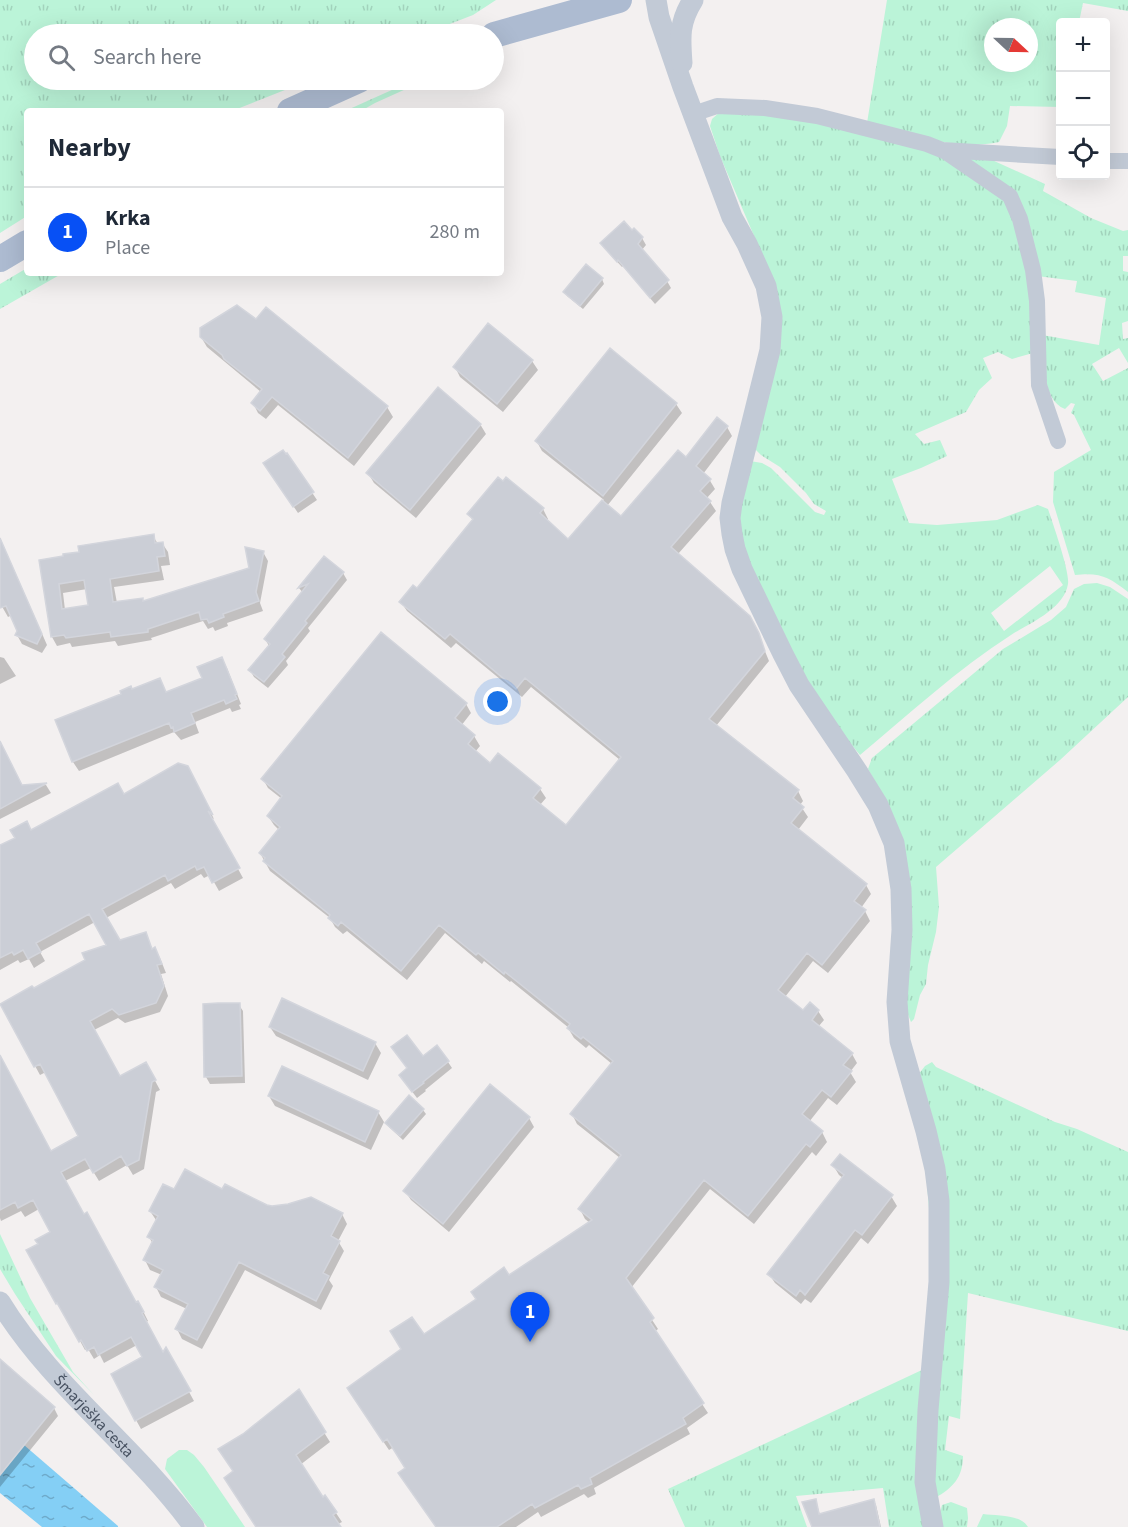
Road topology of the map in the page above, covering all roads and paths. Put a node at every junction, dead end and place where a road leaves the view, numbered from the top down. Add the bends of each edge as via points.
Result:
1 (619, 0) edge
2 (656, 0) edge
3 (693, 0) edge
4 (504, 32) edge
5 (683, 87) junction
6 (337, 90) edge
7 (297, 108) edge
8 (693, 114) junction
9 (942, 150) junction
10 (1056, 158) edge
11 (1110, 160) edge
12 (1128, 161) edge
13 (24, 245) edge
14 (0, 259) edge
15 (1058, 441) dead end
16 (0, 1302) edge
17 (194, 1527) edge
18 (933, 1527) edge

1 - 4 main road
2 - 5 street
3 - 5 street via 682,21 680,38
5 - 8 street
6 - 7 main road
8 - 9 street via 717,106 765,108 816,116
8 - 18 street via 732,217 766,286 772,317 770,350 732,503 735,549 788,665 878,805 894,843 901,889 897,1002 900,1041 926,1131 939,1201 939,1282 925,1482
9 - 10 street
9 - 15 street via 1010,196 1020,219 1037,301 1039,385
11 - 12 street
13 - 14 main road
16 - 17 street, Šmarješka cesta via 32,1349 158,1482

